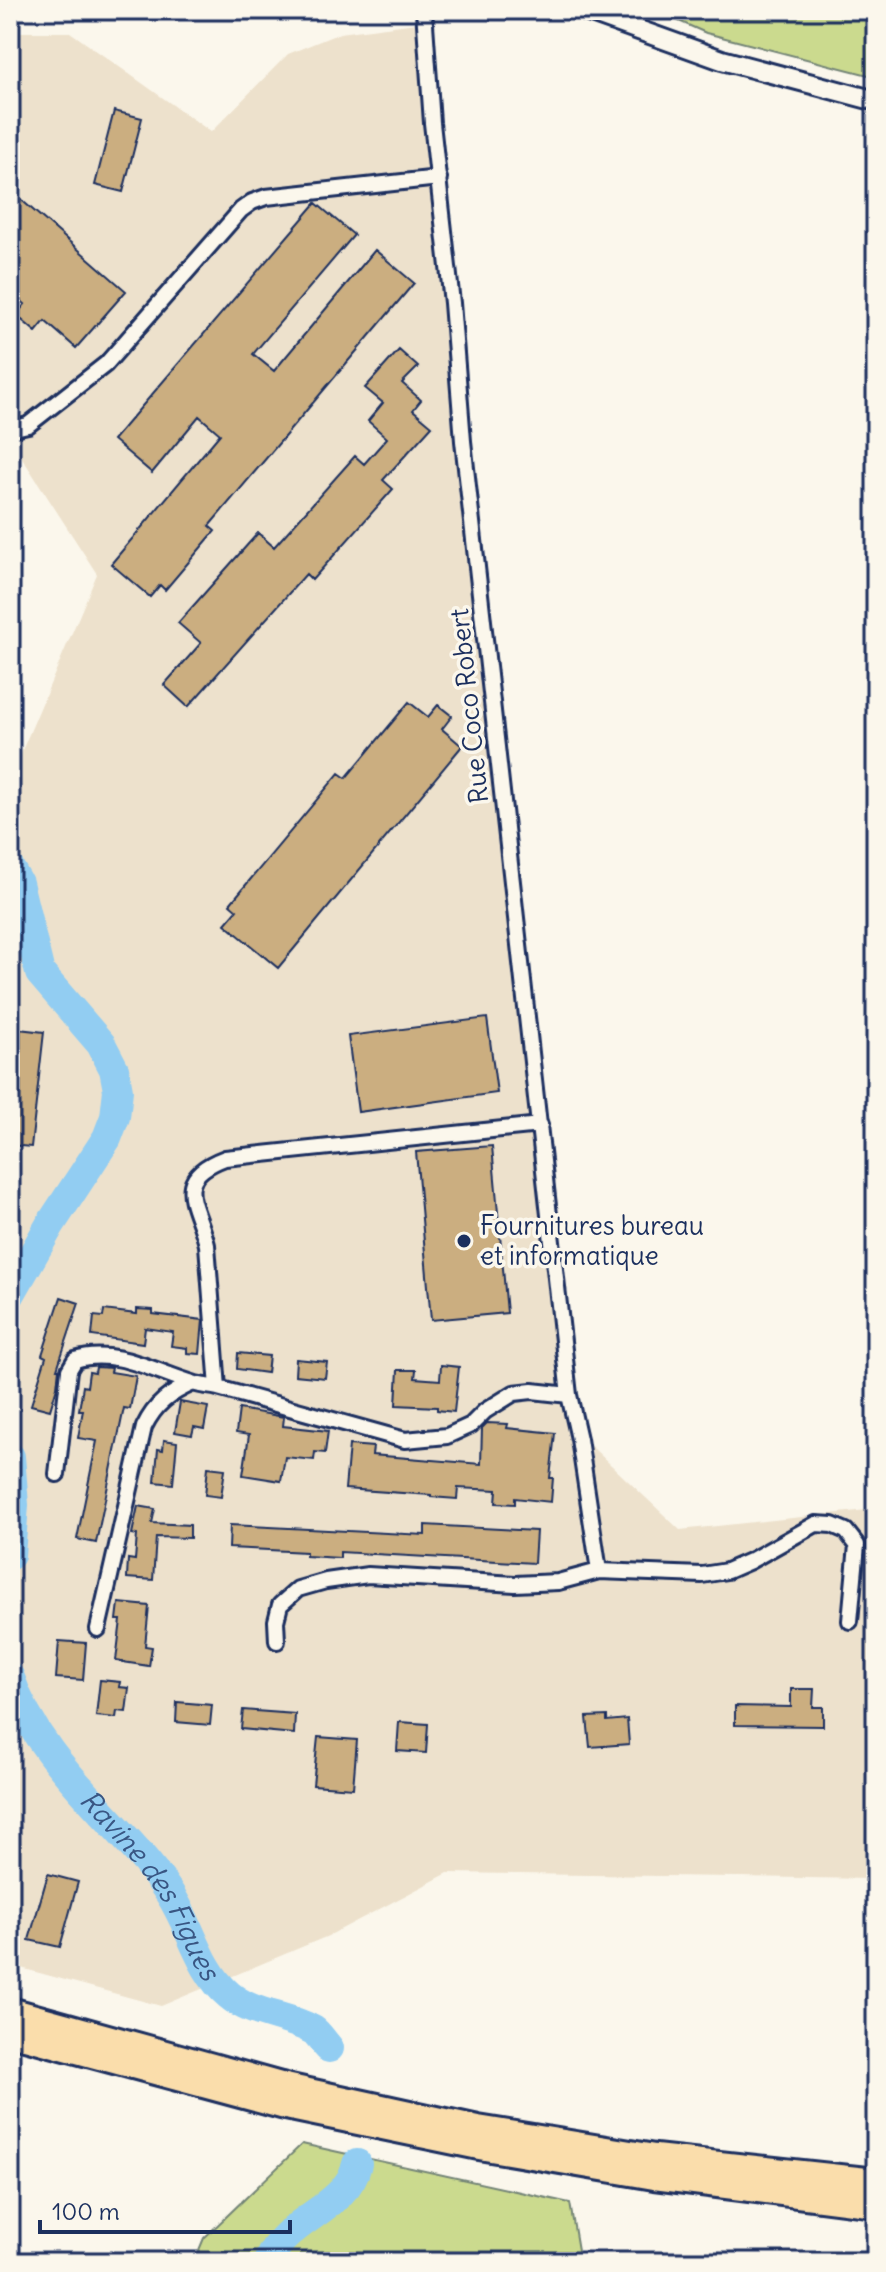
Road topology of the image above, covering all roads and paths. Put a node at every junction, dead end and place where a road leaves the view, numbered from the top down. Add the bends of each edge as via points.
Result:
1 (424, 10) edge
2 (583, 10) edge
3 (876, 101) edge
4 (439, 178) junction
5 (10, 429) edge
6 (540, 1125) junction
7 (193, 1383) junction
8 (218, 1388) junction
9 (569, 1395) junction
10 (57, 1474) dead end
11 (599, 1571) junction
12 (850, 1621) dead end
13 (98, 1629) dead end
14 (277, 1641) dead end
15 (10, 2010) edge
16 (10, 2033) edge
17 (876, 2181) edge
18 (876, 2205) edge

1 - 4 street, Rue Coco Robert
2 - 3 street via 722,60
4 - 5 street via 252,202 106,364 28,425
4 - 6 street, Rue Coco Robert via 463,441
6 - 8 street via 225,1158 207,1165 191,1190 191,1203 207,1245
6 - 9 street, Rue Coco Robert
7 - 8 street
7 - 10 street via 105,1356 75,1360 66,1384
7 - 13 street via 164,1399 144,1427
8 - 9 street via 405,1440 447,1436 514,1393
9 - 11 street, Rue Coco Robert
11 - 12 street via 727,1571 816,1524 832,1525 846,1531 857,1545
11 - 14 street via 558,1582 515,1584 368,1575 326,1581 298,1589 280,1605
15 - 17 highway via 281,2085 478,2128 655,2157
16 - 18 highway via 281,2106 479,2147 654,2177

